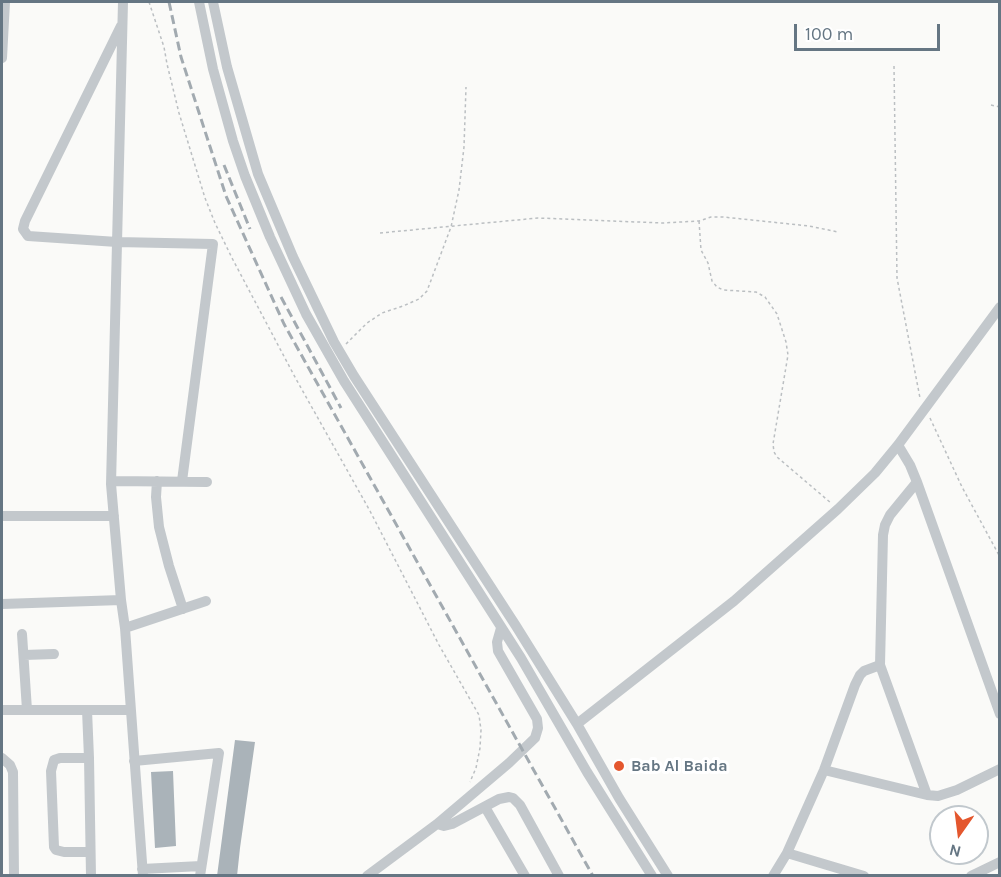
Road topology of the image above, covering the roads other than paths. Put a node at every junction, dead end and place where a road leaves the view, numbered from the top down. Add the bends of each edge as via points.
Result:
1 (5, 2) edge
2 (123, 2) edge
3 (199, 2) edge
4 (213, 2) edge
5 (122, 23) junction
6 (2, 58) edge
7 (117, 242) junction
8 (999, 307) edge
9 (898, 445) junction
10 (157, 481) junction
11 (182, 481) junction
12 (111, 482) junction
13 (207, 482) dead end
14 (917, 482) junction
15 (2, 516) edge
16 (114, 516) junction
17 (121, 600) junction
18 (206, 602) dead end
19 (2, 604) edge
20 (183, 609) junction
21 (125, 628) junction
22 (501, 628) junction
23 (22, 634) dead end
24 (54, 654) dead end
25 (24, 655) junction
26 (880, 665) junction
27 (2, 710) edge
28 (27, 710) junction
29 (87, 710) junction
30 (130, 710) junction
31 (999, 714) edge
32 (577, 724) junction
33 (2, 758) edge
34 (88, 758) junction
35 (134, 761) junction
36 (999, 769) edge
37 (824, 770) junction
38 (927, 795) junction
39 (485, 807) junction
40 (437, 824) junction
41 (90, 852) junction
42 (787, 853) junction
43 (999, 862) edge
44 (201, 871) edge
45 (142, 872) edge
46 (14, 876) edge
47 (91, 876) edge
48 (368, 876) edge
49 (525, 876) edge
50 (559, 876) edge
51 (652, 876) edge
52 (668, 876) edge
53 (773, 876) edge
54 (864, 876) edge
55 (971, 876) edge

1 - 6 street
2 - 5 street
3 - 22 street via 233,141 293,289 344,381
4 - 32 street via 258,174 292,256 339,350
5 - 7 street
5 - 7 street via 23,229 28,236
7 - 11 street via 213,244
7 - 12 street
8 - 9 street
9 - 14 street
9 - 32 street via 838,509 734,601
10 - 11 street
10 - 12 street
10 - 20 street via 159,527
11 - 13 street
12 - 16 street
14 - 26 street via 885,525
14 - 31 street
15 - 16 street
16 - 17 street
17 - 19 street
17 - 21 street
18 - 20 street
20 - 21 street
21 - 30 street
22 - 40 street via 498,651 535,714 537,733 531,743
22 - 51 street
23 - 25 street
24 - 25 street
25 - 28 street
26 - 37 street via 860,675
26 - 38 street
27 - 28 street
28 - 29 street
29 - 30 street
29 - 34 street
30 - 35 street
32 - 52 street
33 - 46 street via 12,772
34 - 41 street
34 - 41 street via 54,760 51,771 54,847 64,852
35 - 44 street via 219,753
35 - 45 street
36 - 38 street via 957,790
37 - 38 street
37 - 42 street
39 - 40 street via 452,824
39 - 49 street
39 - 50 street via 504,798 518,801
40 - 48 street
41 - 47 street
42 - 53 street
42 - 54 street
43 - 55 street
44 - 45 street

